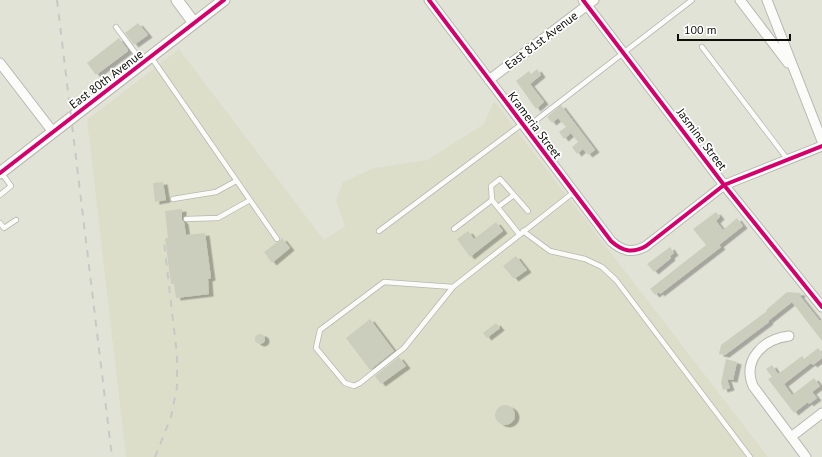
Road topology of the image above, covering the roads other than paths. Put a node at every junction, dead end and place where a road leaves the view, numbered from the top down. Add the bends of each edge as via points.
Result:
1 (177, 0) edge
2 (224, 0) edge
3 (429, 0) edge
4 (692, 0) edge
5 (740, 0) edge
6 (767, 0) edge
7 (588, 2) edge
8 (194, 23) junction
9 (116, 27) dead end
10 (702, 47) dead end
11 (624, 53) junction
12 (147, 60) junction
13 (0, 63) edge
14 (797, 74) junction
15 (489, 80) junction
16 (524, 126) junction
17 (53, 132) junction
18 (822, 141) edge
19 (822, 146) edge
20 (788, 160) junction
21 (0, 172) edge
22 (236, 181) junction
23 (724, 185) junction
24 (574, 192) junction
25 (0, 195) edge
26 (514, 195) junction
27 (173, 199) dead end
28 (250, 200) junction
29 (492, 200) junction
30 (498, 207) junction
31 (528, 211) dead end
32 (16, 220) dead end
33 (186, 220) dead end
34 (0, 223) edge
35 (454, 229) dead end
36 (379, 231) dead end
37 (523, 231) junction
38 (519, 234) junction
39 (277, 239) dead end
40 (453, 287) junction
41 (822, 307) edge
42 (789, 336) dead end
43 (822, 413) edge
44 (791, 437) junction
45 (750, 457) edge
46 (806, 457) edge

1 - 8 street
2 - 8 street, East 80th Avenue
3 - 15 street, Krameria Street
4 - 11 lane
5 - 14 street
6 - 14 street
7 - 11 street, Jasmine Street
7 - 15 street, East 81st Avenue
8 - 12 street, East 80th Avenue
9 - 12 lane
10 - 20 lane
11 - 16 lane
11 - 23 street, Jasmine Street
12 - 17 street, East 80th Avenue
12 - 22 lane
13 - 17 street
14 - 18 street
15 - 16 street, Krameria Street
16 - 24 street, Krameria Street
16 - 36 lane
17 - 21 street, East 80th Avenue
19 - 20 street
20 - 23 street
21 - 25 lane via 11,186
22 - 27 lane via 216,192
22 - 28 lane
23 - 24 street, Krameria Street via 646,246 633,251 622,249 611,241
23 - 41 street, Jasmine Street
24 - 37 lane
26 - 29 lane via 500,179 491,186
26 - 30 lane
26 - 31 lane
28 - 33 lane via 218,218
28 - 39 lane
29 - 30 lane
29 - 35 lane
30 - 38 lane
32 - 34 lane via 4,228
37 - 38 lane
37 - 45 lane via 550,251 585,259 602,267 616,280
38 - 40 lane
40 - 40 lane via 384,282 320,330 316,348 345,383 354,386 404,348
42 - 44 street via 772,340 761,347 753,358 750,374 752,386
43 - 44 street
44 - 46 street

